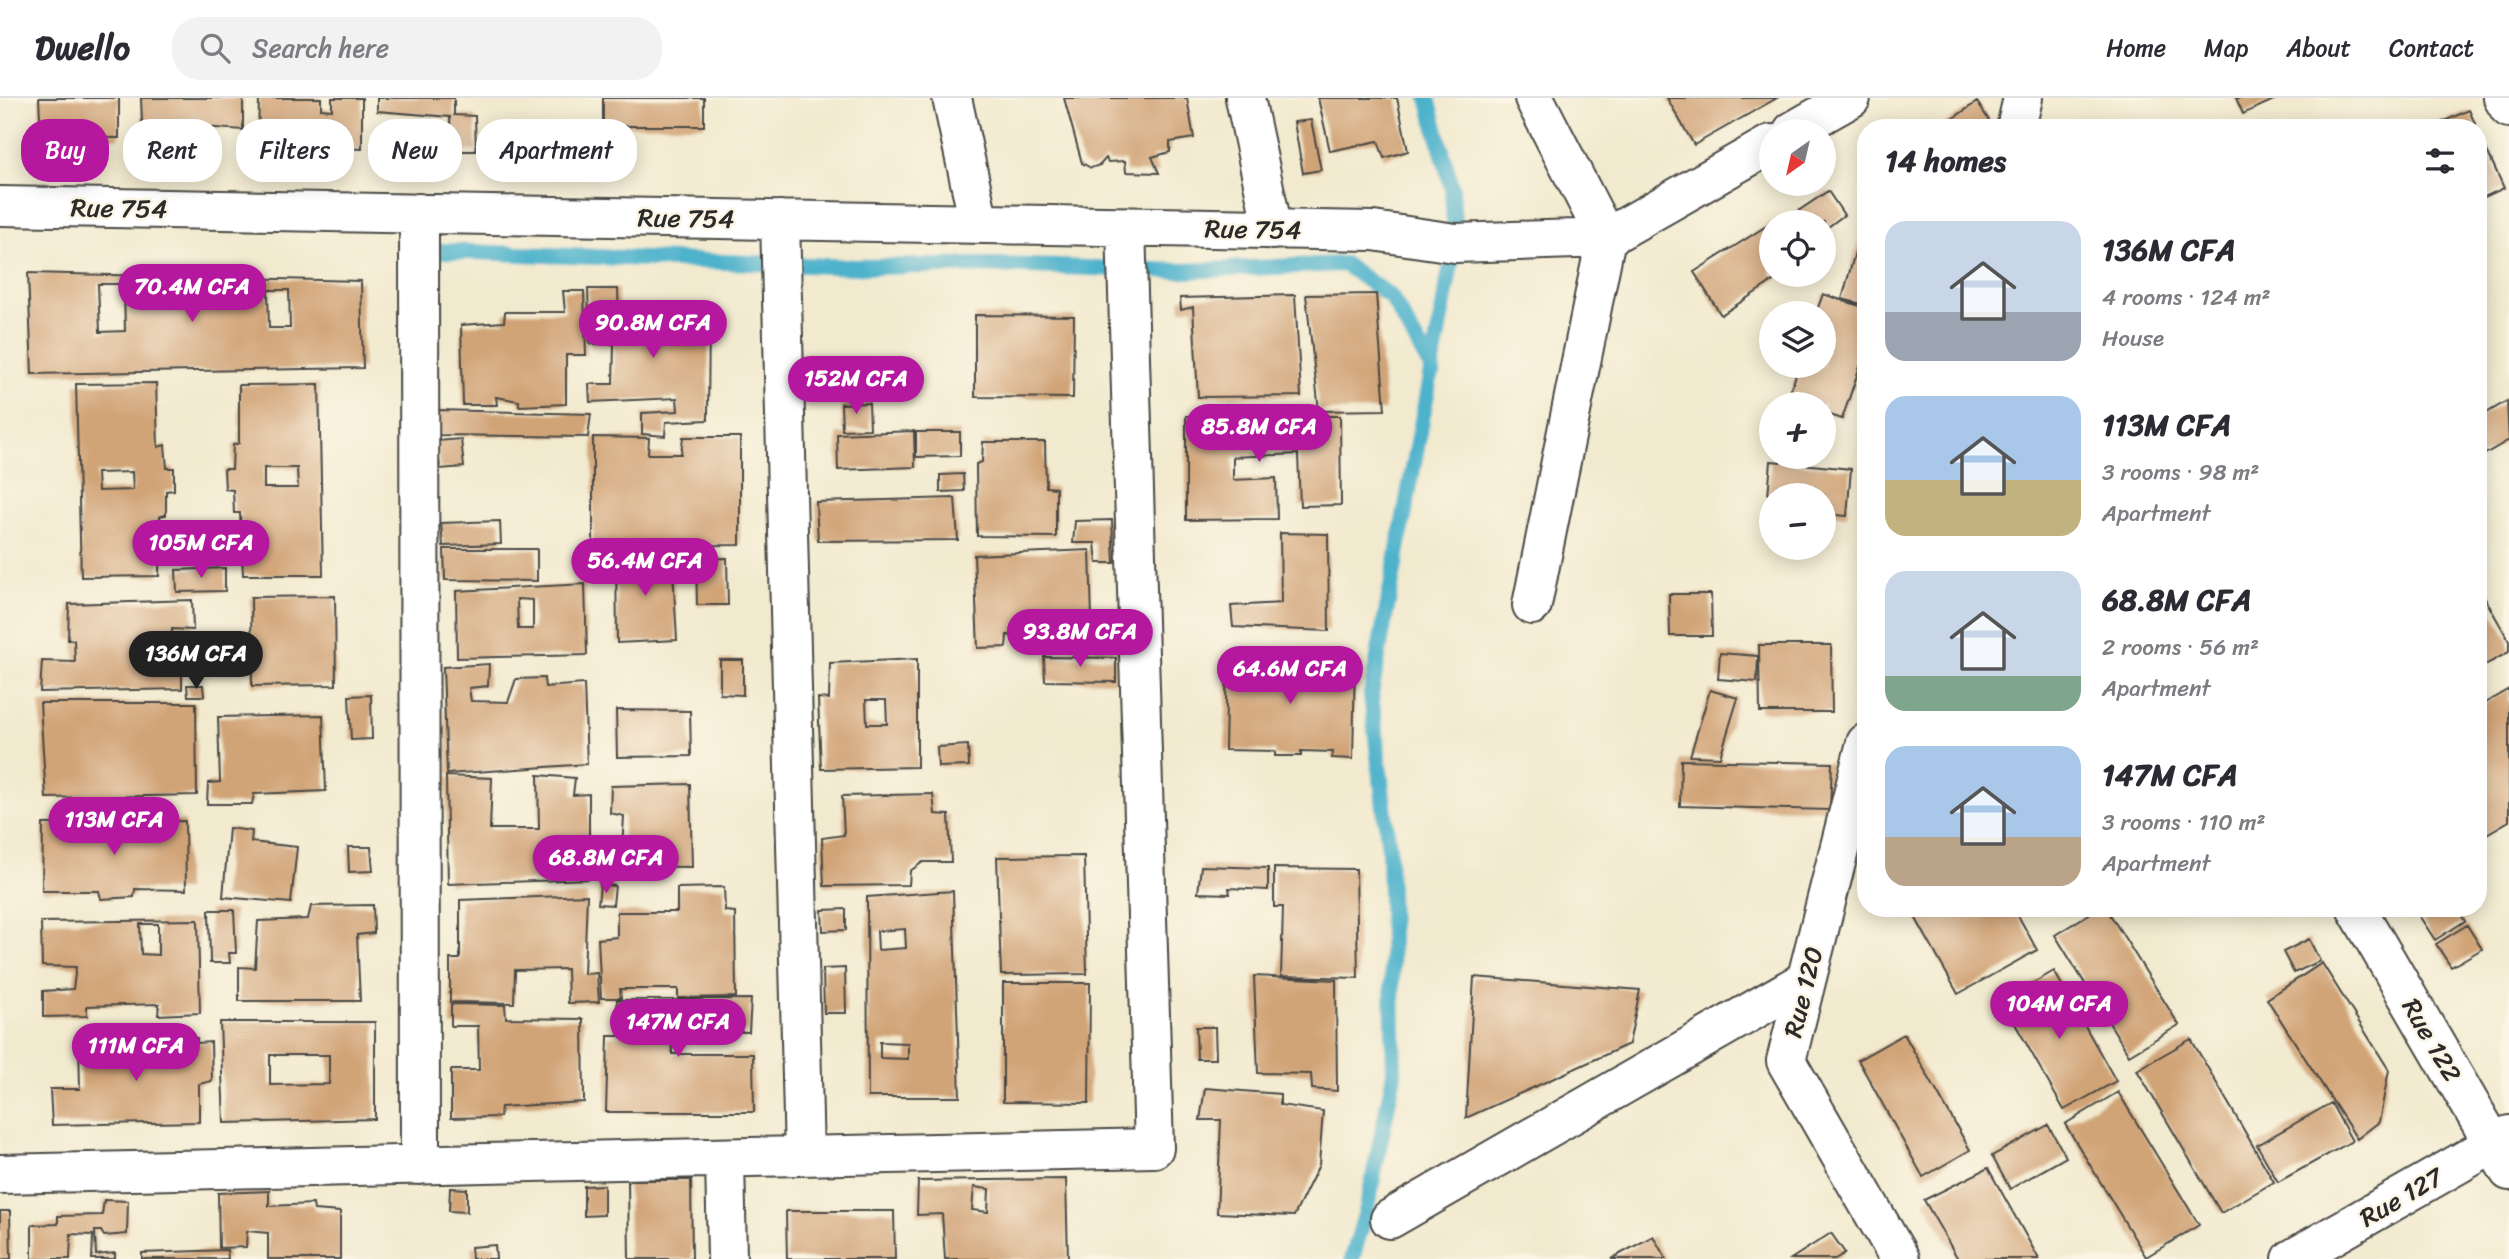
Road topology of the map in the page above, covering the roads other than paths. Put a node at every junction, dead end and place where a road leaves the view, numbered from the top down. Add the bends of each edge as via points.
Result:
1 (952, 98) edge
2 (1245, 98) edge
3 (1535, 98) edge
4 (1851, 98) edge
5 (2023, 98) edge
6 (2503, 98) edge
7 (2509, 108) edge
8 (1814, 119) edge
9 (2018, 119) edge
10 (1759, 151) edge
11 (0, 206) edge
12 (419, 213) junction
13 (780, 220) junction
14 (979, 224) junction
15 (1126, 227) junction
16 (1273, 230) junction
17 (1606, 238) junction
18 (1532, 605) dead end
19 (1857, 779) edge
20 (2362, 917) edge
21 (1806, 980) junction
22 (2504, 1150) edge
23 (804, 1156) junction
24 (725, 1158) junction
25 (420, 1165) junction
26 (0, 1174) edge
27 (1390, 1219) dead end
28 (727, 1259) edge
29 (1900, 1259) edge
30 (2292, 1259) edge

1 - 14 street
2 - 16 street
3 - 17 street
4 - 8 street
5 - 9 street
6 - 7 street
10 - 17 street
11 - 12 street, Rue 754
12 - 13 street, Rue 754
12 - 25 street
13 - 14 street, Rue 754
13 - 23 street
14 - 15 street, Rue 754
15 - 16 street, Rue 754
15 - 23 street via 1154,1148
16 - 17 street, Rue 754 via 1373,231 1455,243
17 - 18 street
19 - 21 street, Rue 120
20 - 22 street, Rue 122
21 - 27 street
21 - 29 street, Rue 120 via 1786,1061
22 - 30 street, Rue 127
23 - 24 street
24 - 25 street
24 - 28 street
25 - 26 street

